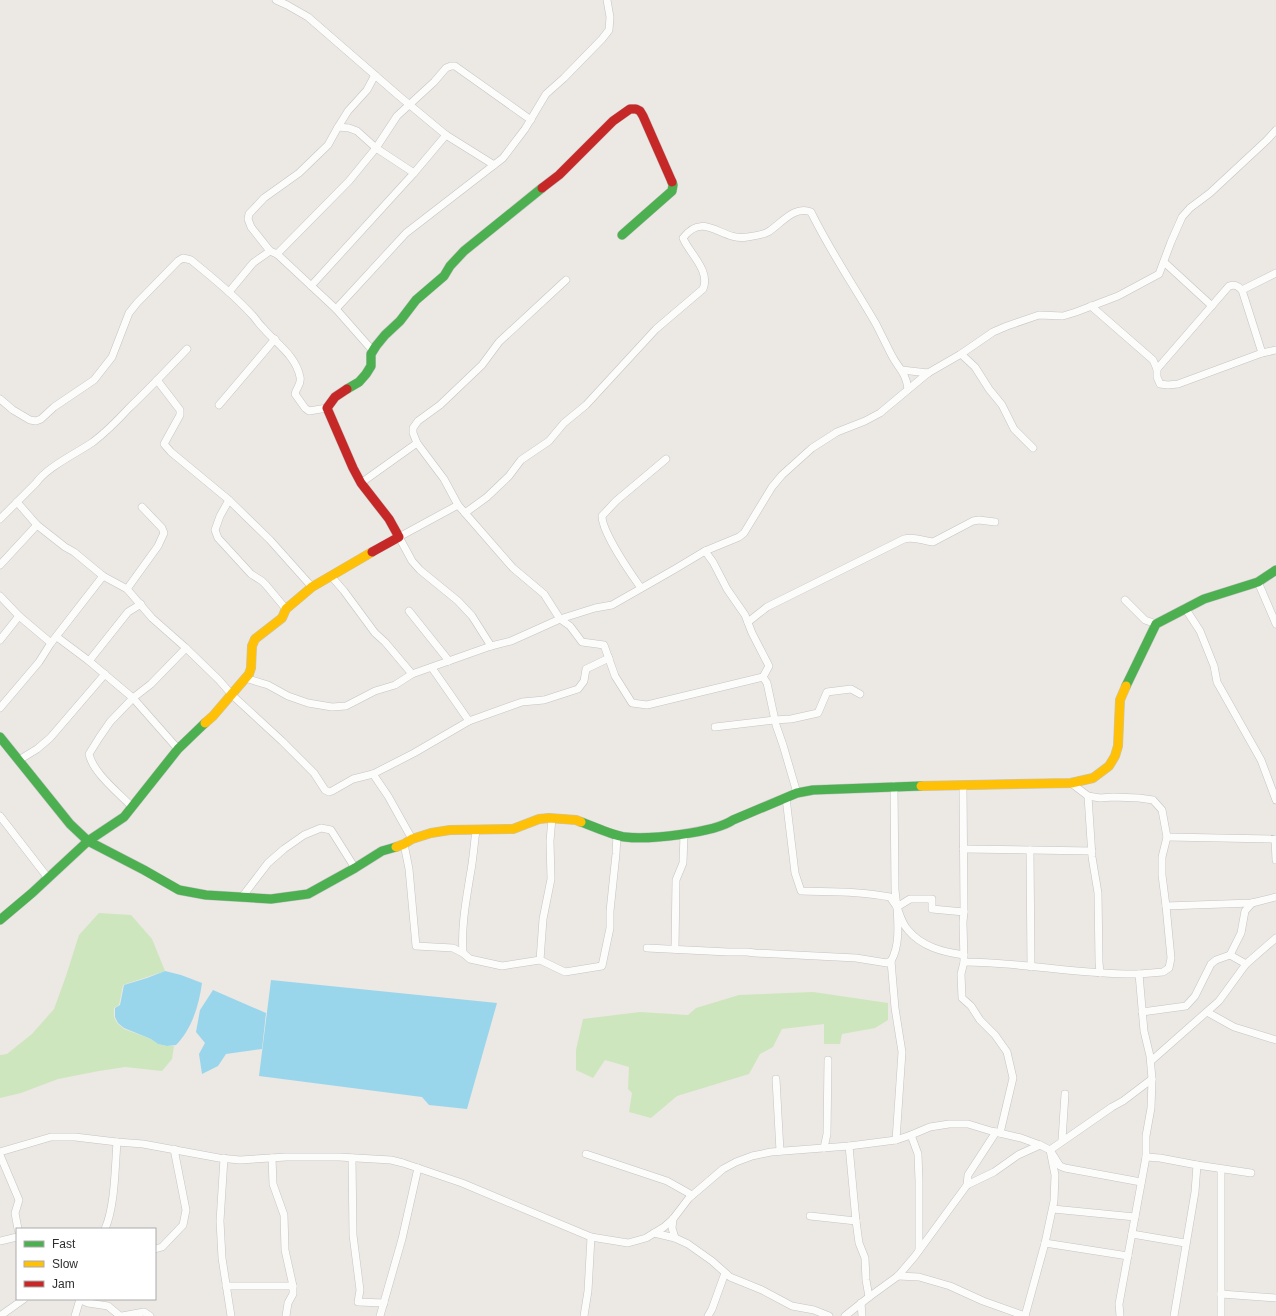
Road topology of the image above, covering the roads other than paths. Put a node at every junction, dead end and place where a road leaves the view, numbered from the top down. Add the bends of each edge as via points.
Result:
1 (276, 0) edge
2 (607, 0) edge
3 (375, 75) junction
4 (410, 105) junction
5 (531, 120) junction
6 (338, 127) junction
7 (1276, 130) edge
8 (446, 135) junction
9 (376, 148) junction
10 (494, 165) junction
11 (414, 173) junction
12 (622, 235) dead end
13 (273, 252) junction
14 (1164, 262) junction
15 (1276, 273) edge
16 (566, 280) dead end
17 (311, 286) junction
18 (1242, 290) junction
19 (229, 292) junction
20 (1091, 306) junction
21 (1212, 306) junction
22 (336, 309) junction
23 (275, 339) junction
24 (187, 349) dead end
25 (1276, 350) edge
26 (373, 351) junction
27 (1262, 353) junction
28 (961, 354) junction
29 (1158, 369) junction
30 (902, 370) junction
31 (928, 373) junction
32 (157, 380) junction
33 (908, 389) junction
34 (0, 399) edge
35 (219, 405) dead end
36 (327, 408) junction
37 (417, 442) junction
38 (1032, 448) dead end
39 (666, 459) dead end
40 (361, 483) junction
41 (229, 500) junction
42 (17, 502) junction
43 (458, 505) junction
44 (142, 507) dead end
45 (465, 513) junction
46 (0, 519) edge
47 (995, 522) dead end
48 (37, 525) junction
49 (399, 537) junction
50 (705, 551) junction
51 (0, 565) edge
52 (1276, 570) edge
53 (103, 576) junction
54 (331, 576) junction
55 (1258, 582) junction
56 (312, 587) junction
57 (641, 588) junction
58 (127, 589) junction
59 (0, 596) edge
60 (1125, 600) dead end
61 (141, 604) junction
62 (1185, 608) junction
63 (286, 610) junction
64 (410, 611) dead end
65 (19, 616) junction
66 (560, 619) junction
67 (748, 622) junction
68 (1156, 624) junction
69 (1276, 624) edge
70 (57, 637) junction
71 (0, 640) edge
72 (51, 643) junction
73 (491, 646) junction
74 (186, 648) junction
75 (609, 658) junction
76 (90, 661) junction
77 (449, 661) junction
78 (432, 668) junction
79 (105, 674) junction
80 (412, 674) junction
81 (763, 676) junction
82 (245, 678) junction
83 (860, 694) dead end
84 (232, 695) junction
85 (133, 698) junction
86 (0, 708) edge
87 (774, 720) junction
88 (469, 721) junction
89 (716, 727) dead end
90 (0, 738) edge
91 (178, 749) junction
92 (18, 760) junction
93 (373, 774) junction
94 (1072, 783) junction
95 (963, 785) junction
96 (894, 786) junction
97 (797, 793) junction
98 (1088, 796) junction
99 (786, 798) junction
100 (1276, 800) edge
101 (132, 807) junction
102 (0, 816) edge
103 (552, 818) junction
104 (476, 830) junction
105 (684, 834) junction
106 (617, 835) junction
107 (1167, 837) junction
108 (412, 839) junction
109 (1275, 839) edge
110 (88, 841) junction
111 (404, 844) junction
112 (964, 849) junction
113 (1030, 850) junction
114 (1092, 851) junction
115 (1276, 860) edge
116 (355, 868) junction
117 (48, 878) junction
118 (242, 897) junction
119 (1276, 897) edge
120 (1252, 903) junction
121 (1166, 906) junction
122 (897, 907) junction
123 (964, 912) junction
124 (0, 920) edge
125 (1276, 938) edge
126 (647, 948) dead end
127 (675, 949) junction
128 (463, 953) junction
129 (1230, 955) junction
130 (964, 959) junction
131 (540, 960) junction
132 (890, 961) junction
133 (1246, 964) junction
134 (1031, 967) junction
135 (1100, 973) junction
136 (1138, 974) junction
137 (1142, 1012) junction
138 (1207, 1012) junction
139 (1276, 1040) edge
140 (828, 1060) dead end
141 (1151, 1060) junction
142 (776, 1079) dead end
143 (1152, 1079) junction
144 (1065, 1094) dead end
145 (998, 1133) junction
146 (911, 1135) junction
147 (896, 1140) junction
148 (1062, 1140) junction
149 (117, 1142) junction
150 (1040, 1145) junction
151 (849, 1146) junction
152 (824, 1148) junction
153 (174, 1149) junction
154 (1050, 1150) junction
155 (780, 1151) junction
156 (0, 1152) edge
157 (586, 1154) dead end
158 (0, 1155) edge
159 (1146, 1157) junction
160 (224, 1158) junction
161 (272, 1158) junction
162 (352, 1158) junction
163 (1197, 1165) junction
164 (418, 1168) junction
165 (1221, 1169) junction
166 (1251, 1173) dead end
167 (1141, 1182) junction
168 (967, 1185) junction
169 (692, 1195) junction
170 (1053, 1209) junction
171 (810, 1216) dead end
172 (1135, 1217) junction
173 (673, 1219) junction
174 (856, 1221) junction
175 (18, 1228) edge
176 (105, 1228) edge
177 (654, 1233) junction
178 (1132, 1234) junction
179 (16, 1237) edge
180 (591, 1237) junction
181 (675, 1238) junction
182 (0, 1241) edge
183 (1045, 1243) junction
184 (1186, 1243) junction
185 (156, 1249) edge
186 (919, 1250) junction
187 (1128, 1256) junction
188 (725, 1272) junction
189 (898, 1276) junction
190 (226, 1286) junction
191 (293, 1286) junction
192 (1222, 1294) junction
193 (869, 1296) junction
194 (1276, 1298) edge
195 (23, 1300) edge
196 (79, 1300) edge
197 (81, 1300) edge
198 (384, 1303) junction
199 (861, 1303) junction
200 (0, 1316) edge
201 (75, 1316) edge
202 (121, 1316) edge
203 (150, 1316) edge
204 (231, 1316) edge
205 (286, 1316) edge
206 (380, 1316) edge
207 (584, 1316) edge
208 (708, 1316) edge
209 (829, 1316) edge
210 (845, 1316) edge
211 (862, 1316) edge
212 (1025, 1316) edge
213 (1120, 1316) edge
214 (1174, 1316) edge
215 (1222, 1316) edge

1 - 3 street via 308,17
2 - 5 street via 609,30 546,94
3 - 4 street
3 - 6 street via 367,90
4 - 5 street via 446,68 454,66
4 - 8 street
4 - 9 street via 397,116
5 - 10 street via 503,158
6 - 9 street via 357,131
6 - 13 street via 328,145 299,173 264,198 249,214 251,227
7 - 14 street via 1182,217
8 - 10 street
8 - 11 street
9 - 11 street
9 - 13 street via 349,181
10 - 22 street via 406,233
11 - 17 street
12 - 26 street via 672,191 673,185 643,116 636,109 630,109 613,121 559,175 464,251 444,276 416,300 400,321 385,334
13 - 17 street
13 - 19 street via 253,264
14 - 20 street via 1159,274 1118,296
14 - 21 street
15 - 18 street
16 - 37 street via 499,342 482,365 440,405 418,421 413,428
17 - 22 street
18 - 21 street via 1238,286 1229,286
18 - 27 street
19 - 23 street
19 - 34 street via 191,260 183,258 129,313 112,358 94,380 36,421 13,410
20 - 28 street via 1063,316 1039,316 1007,326 993,332
20 - 29 street via 1153,360
21 - 29 street
22 - 26 street
23 - 35 street
23 - 36 street via 295,364 301,382 295,394 305,408 309,411
24 - 32 street
25 - 27 street
26 - 36 street via 366,374 359,382 335,397
27 - 29 street via 1178,384 1160,384 1157,377
28 - 31 street
28 - 38 street via 975,367 1002,405 1014,429
30 - 31 street
30 - 33 street
30 - 45 street via 811,212 800,210 767,233 746,238 733,237 704,225 692,228 683,238 699,263 705,280 703,289 656,330 549,441 525,457 487,497
31 - 33 street
32 - 41 street via 180,410 180,415 164,444
32 - 42 street via 108,429 39,479
33 - 50 street via 880,413 837,432 812,448 772,487 744,533
36 - 40 street
37 - 40 street
37 - 43 street via 444,479
39 - 57 street via 602,516 607,532
40 - 49 street via 389,519
41 - 56 street via 270,540
41 - 63 street via 215,530 218,538 251,574 266,585
42 - 46 street
42 - 48 street
43 - 45 street
43 - 49 street
44 - 58 street via 164,533 158,546
45 - 66 street via 513,568 544,594
47 - 67 street via 973,521 933,542 916,538 904,539 767,607
48 - 51 street
48 - 53 street
49 - 54 street
49 - 73 street via 412,561 472,616
50 - 57 street
50 - 67 street
52 - 55 street
53 - 58 street
53 - 70 street
54 - 56 street
54 - 80 street via 375,633 386,642
55 - 62 street
55 - 69 street
56 - 63 street
57 - 66 street via 612,604
58 - 61 street
59 - 65 street
60 - 68 street via 1145,620
61 - 74 street via 152,618
61 - 76 street via 128,612
62 - 68 street
62 - 100 street via 1200,631 1214,666 1217,682 1261,760
63 - 82 street via 282,618 256,639 252,646 251,668
64 - 77 street
65 - 71 street
65 - 72 street
66 - 73 street via 511,641
66 - 75 street via 570,626 582,642 604,646
67 - 81 street via 769,666
68 - 94 street via 1120,700 1118,746 1115,756 1101,773 1093,778
70 - 72 street
70 - 76 street
72 - 86 street via 39,662
73 - 77 street
74 - 84 street
74 - 85 street via 151,684
75 - 81 street via 615,676 632,703 647,705
75 - 88 street via 586,669 584,681 578,689 544,700 522,702
76 - 79 street
77 - 78 street
78 - 80 street
78 - 88 street
79 - 85 street
79 - 92 street via 53,735 37,749
80 - 82 street via 395,685 346,706 332,707 300,700 268,685
81 - 87 street via 767,682
82 - 84 street
83 - 87 street via 851,689 827,692 818,713
84 - 91 street
84 - 93 street via 288,746 314,773 325,790 332,792 352,779
85 - 91 street
85 - 101 street via 110,722 89,754 101,776
87 - 89 street
87 - 97 street
88 - 93 street
90 - 92 street
91 - 101 street
92 - 110 street via 70,824
93 - 108 street
94 - 95 street
94 - 98 street
95 - 96 street
95 - 112 street
96 - 97 street
96 - 122 street
97 - 99 street
98 - 107 street via 1152,800 1162,810
98 - 114 street
99 - 105 street via 727,824
99 - 122 street via 795,873 801,891 882,895 890,897
101 - 110 street via 124,817
102 - 117 street
103 - 104 street via 539,819 513,829
103 - 106 street via 576,820
103 - 131 street via 551,879 543,919
104 - 108 street via 450,830
104 - 128 street via 465,903
105 - 106 street via 646,838
105 - 127 street via 683,863 676,880
106 - 131 street via 610,928 602,966 565,972
107 - 109 street
107 - 121 street via 1162,857
108 - 111 street
109 - 115 street
110 - 117 street
110 - 118 street via 179,890
111 - 116 street via 382,851
111 - 128 street via 409,869 416,946 453,948
112 - 113 street
112 - 123 street
113 - 114 street
113 - 134 street
114 - 135 street via 1098,893
116 - 118 street via 308,894 271,899
116 - 118 street via 331,830 321,828 304,835 284,849 268,863
117 - 124 street
119 - 120 street
120 - 121 street
120 - 129 street via 1245,911 1241,933
121 - 136 street via 1171,958 1169,968 1163,972
122 - 123 street via 910,899 932,899 932,908
122 - 130 street via 907,930 927,946
122 - 132 street via 896,942
123 - 130 street
125 - 133 street
126 - 127 street
127 - 132 street via 856,958 887,963
128 - 131 street via 470,959 502,966
129 - 133 street
129 - 137 street via 1210,964 1195,996 1186,1006
130 - 134 street
130 - 145 street via 961,974 962,998 1007,1052 1013,1078
132 - 147 street via 902,1052
133 - 138 street via 1219,1001
134 - 135 street
135 - 136 street
136 - 137 street
137 - 141 street
138 - 139 street via 1234,1027
138 - 141 street
140 - 152 street via 827,1134
141 - 143 street
142 - 155 street
143 - 148 street
143 - 159 street
144 - 148 street
145 - 146 street via 968,1124 949,1124 930,1127
145 - 150 street
145 - 168 street via 968,1175
146 - 147 street
146 - 186 street via 918,1154
147 - 151 street
148 - 154 street
149 - 153 street
149 - 156 street via 51,1137
149 - 176 street via 112,1201
150 - 154 street
150 - 168 street
151 - 152 street
151 - 174 street
152 - 155 street
153 - 160 street
153 - 185 street via 185,1216 182,1225 162,1247
154 - 167 street via 1060,1166
154 - 170 street via 1055,1175
155 - 169 street via 736,1162 723,1169
157 - 169 street via 668,1181
158 - 175 street via 19,1200 16,1213
159 - 163 street
159 - 167 street
160 - 161 street
160 - 190 street via 220,1221
161 - 162 street
161 - 191 street via 273,1184 284,1215 285,1250
162 - 164 street via 391,1160
162 - 198 street via 353,1235 360,1290 358,1302
163 - 165 street
163 - 184 street
164 - 180 street via 462,1183
164 - 198 street
165 - 166 street
165 - 192 street
167 - 172 street
168 - 186 street
169 - 173 street
170 - 172 street
170 - 183 street
171 - 174 street
172 - 178 street
173 - 177 street
173 - 181 street
174 - 193 street via 859,1243 865,1258
177 - 180 street via 634,1242
177 - 181 street
178 - 184 street
178 - 187 street
179 - 182 street
180 - 207 street
181 - 188 street via 688,1244
183 - 187 street
183 - 212 street
184 - 214 street
186 - 189 street
187 - 213 street via 1119,1304
188 - 208 street
188 - 209 street via 730,1277 792,1306
189 - 193 street
189 - 212 street via 919,1277 950,1286
190 - 191 street
190 - 204 street
191 - 205 street
192 - 194 street
192 - 215 street
193 - 199 street
195 - 200 street
196 - 201 street
197 - 202 street via 108,1306
198 - 206 street
199 - 210 street
199 - 211 street
202 - 203 street via 144,1312

